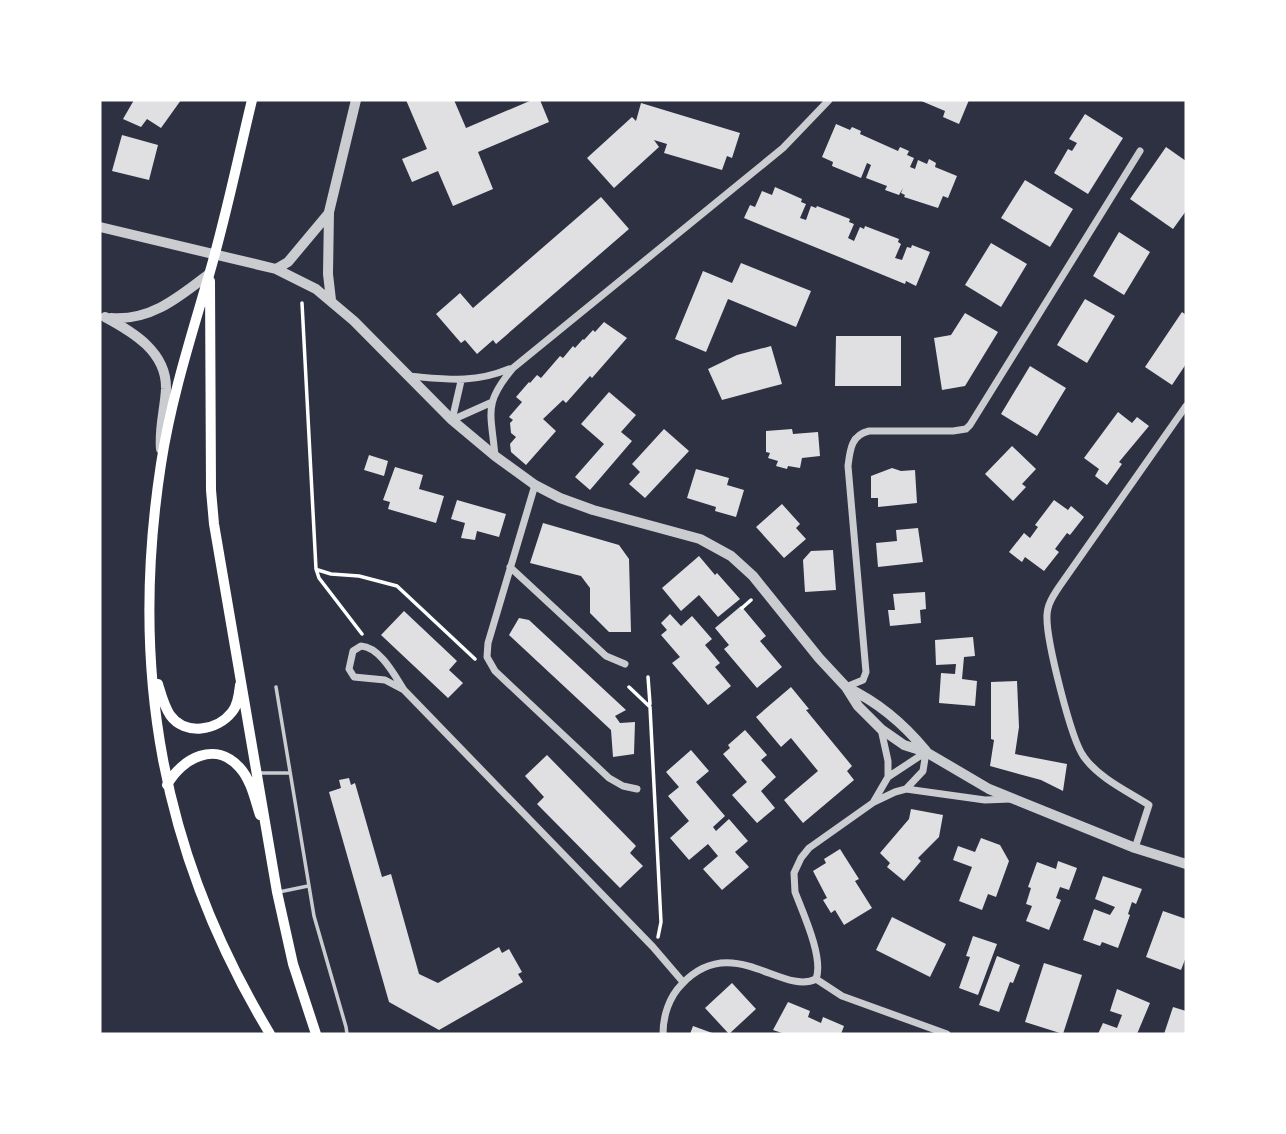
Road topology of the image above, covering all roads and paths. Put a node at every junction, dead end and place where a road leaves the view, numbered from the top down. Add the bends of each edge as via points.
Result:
1 (252, 100) edge
2 (356, 100) edge
3 (829, 100) edge
4 (1140, 151) dead end
5 (329, 212) junction
6 (100, 227) edge
7 (276, 270) junction
8 (209, 274) junction
9 (331, 300) junction
10 (302, 303) dead end
11 (102, 317) edge
12 (513, 368) junction
13 (408, 376) junction
14 (461, 381) junction
15 (490, 403) junction
16 (1186, 406) edge
17 (452, 420) junction
18 (495, 456) junction
19 (162, 462) junction
20 (535, 485) junction
21 (510, 567) junction
22 (316, 569) junction
23 (751, 600) dead end
24 (148, 608) junction
25 (742, 608) dead end
26 (362, 634) dead end
27 (468, 653) dead end
28 (625, 664) dead end
29 (648, 677) dead end
30 (241, 678) junction
31 (276, 687) dead end
32 (629, 687) dead end
33 (846, 687) junction
34 (404, 690) junction
35 (650, 706) junction
36 (881, 729) junction
37 (926, 752) junction
38 (290, 773) junction
39 (258, 774) junction
40 (888, 777) junction
41 (167, 785) junction
42 (637, 789) dead end
43 (906, 789) junction
44 (1013, 799) junction
45 (874, 802) junction
46 (268, 834) junction
47 (1135, 848) junction
48 (1186, 864) edge
49 (308, 886) junction
50 (277, 892) junction
51 (657, 939) dead end
52 (816, 979) junction
53 (683, 982) junction
54 (270, 1034) edge
55 (316, 1034) edge
56 (347, 1034) edge
57 (663, 1034) edge
58 (947, 1034) edge

1 - 8 main road
2 - 5 street
3 - 12 street via 783,148
4 - 33 street via 970,425 961,431 869,431 854,439 848,466 866,672 863,680
5 - 7 street
5 - 9 street
6 - 7 street
7 - 9 street
8 - 11 street via 153,311 129,318
8 - 19 main road via 179,375
8 - 30 main road via 211,490
9 - 13 street
10 - 22 path
11 - 19 street via 142,339 163,368
12 - 14 street
12 - 15 street
13 - 14 street
13 - 17 street
14 - 17 street
15 - 17 street
15 - 18 street
16 - 47 street via 1051,598 1047,616 1081,752 1096,769 1149,805
17 - 18 street
18 - 20 street
19 - 24 main road
20 - 21 street
20 - 33 street via 593,510 685,534 726,552 753,576
21 - 28 street via 606,656
21 - 42 street via 487,648 490,664 609,778
22 - 26 path
22 - 27 path via 397,586
23 - 25 path
24 - 30 main road via 159,686 169,714 177,722 189,729 202,729 223,721 233,711
24 - 41 main road via 158,735
29 - 35 path
30 - 39 main road
31 - 38 lane
32 - 35 path
33 - 36 street
33 - 37 street via 880,705
34 - 34 street via 371,649 361,646 354,651 349,670 354,677 385,680
34 - 53 street
35 - 51 path via 661,922
36 - 37 street via 904,745
36 - 40 street
37 - 40 street
37 - 43 street via 923,771
37 - 44 street via 979,785
38 - 39 lane
38 - 49 lane
39 - 46 main road
40 - 45 street
41 - 46 main road via 185,762 205,755 224,757 246,776
41 - 54 main road via 198,887 241,985
43 - 44 street via 985,800
43 - 45 street
44 - 47 street
45 - 52 street via 809,848 794,873 795,892 817,955
46 - 50 main road
47 - 48 street
49 - 50 lane
49 - 56 lane
50 - 55 main road via 293,964
52 - 53 street via 801,982 732,963 703,969
52 - 58 street via 842,996
53 - 57 street via 666,1011

